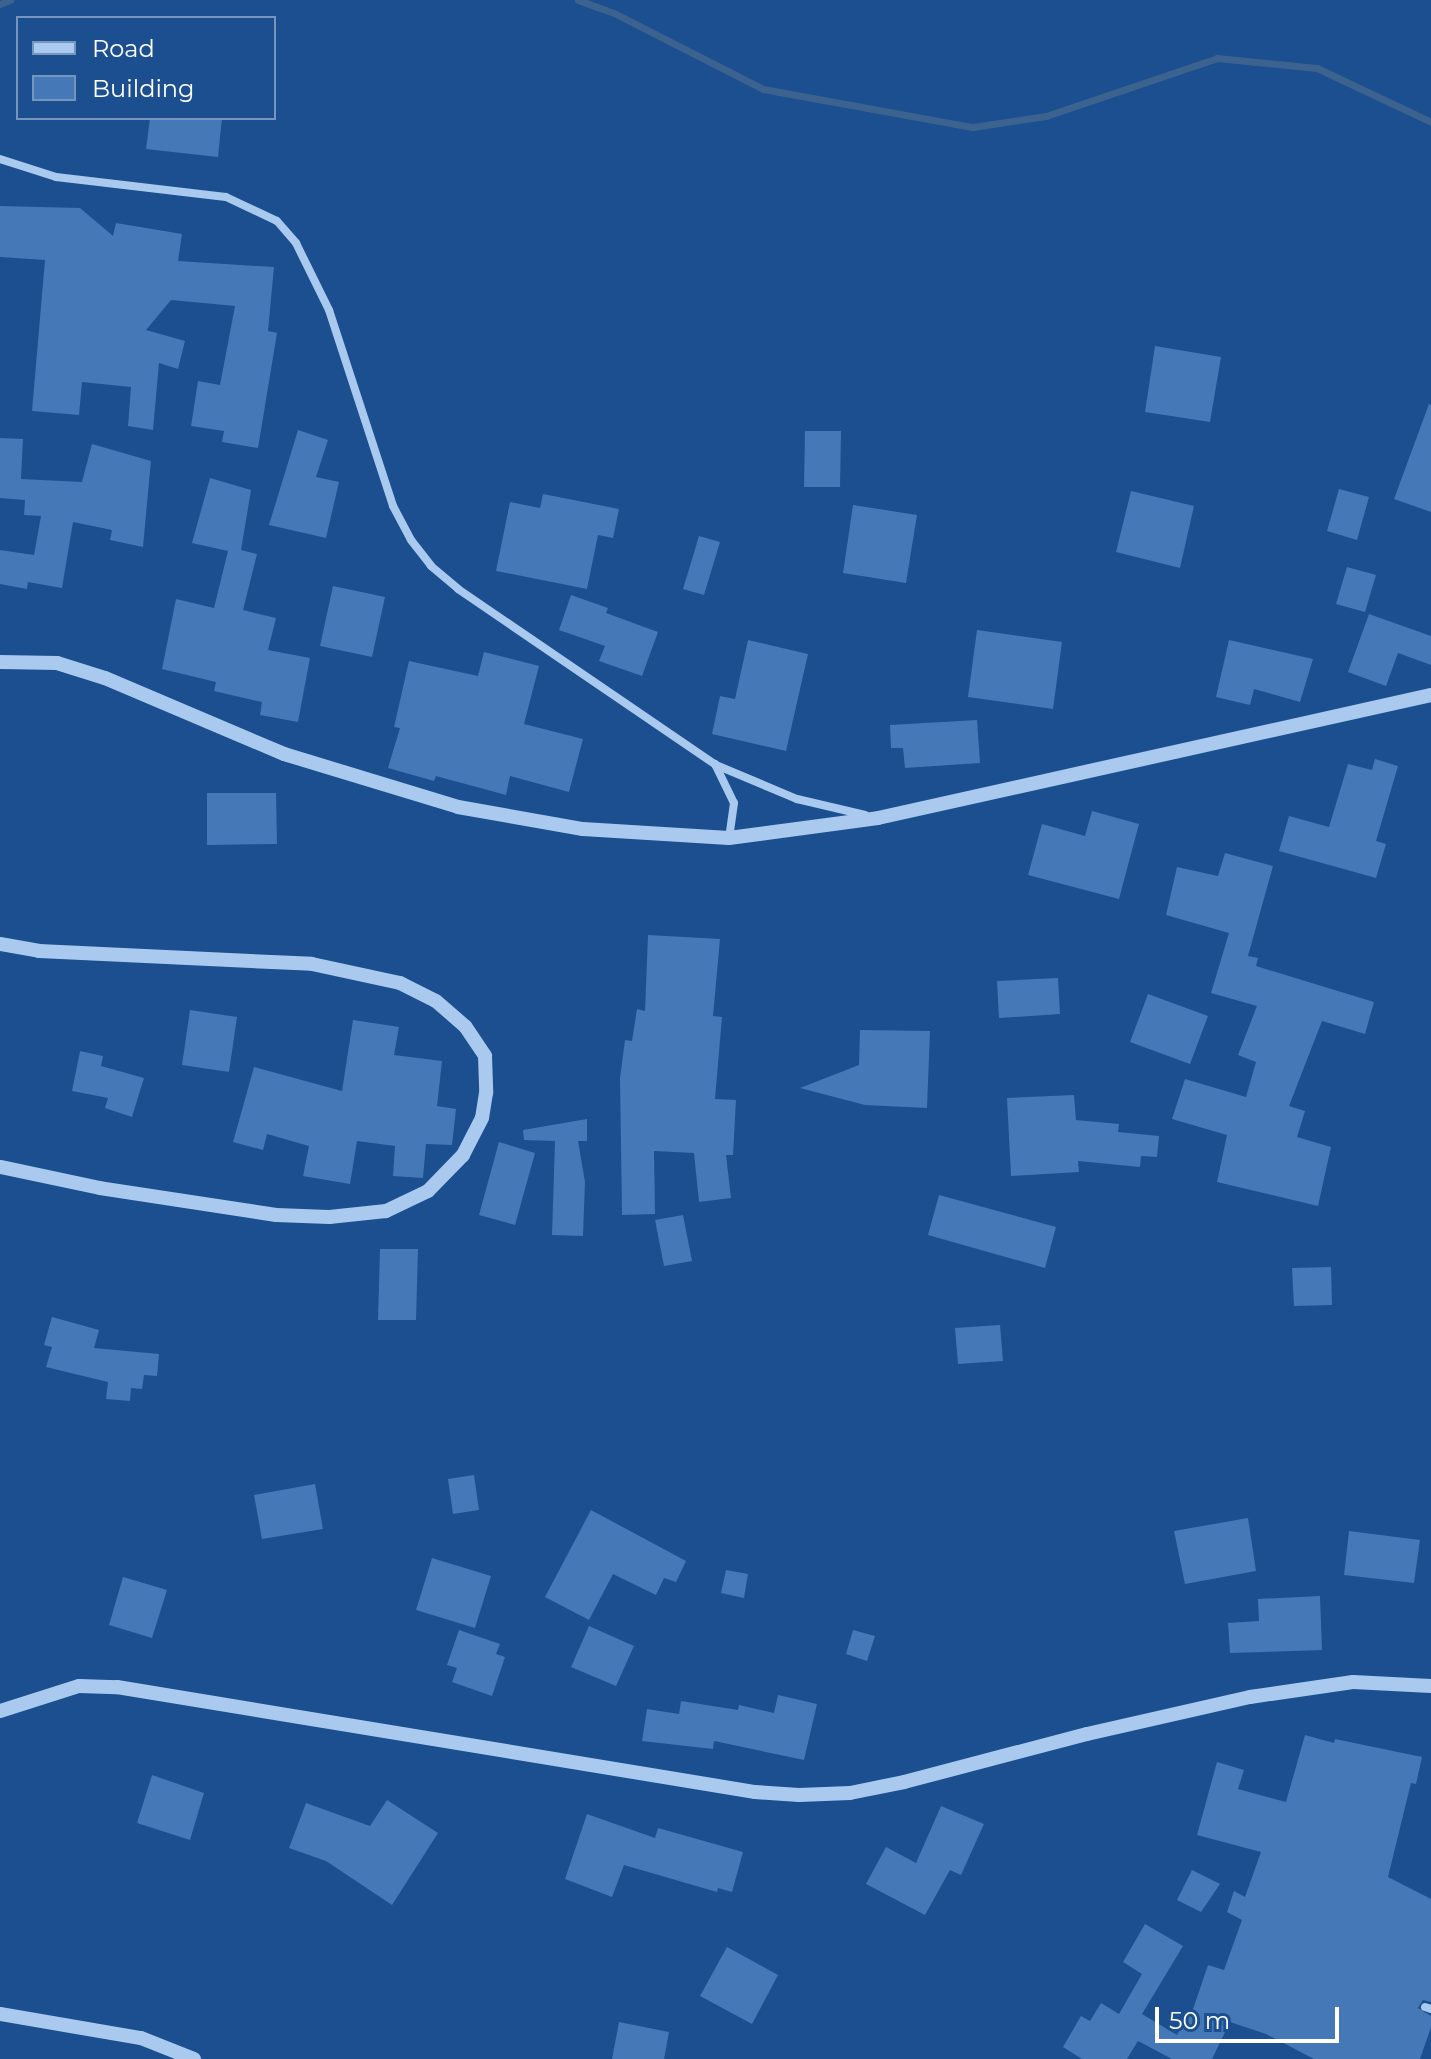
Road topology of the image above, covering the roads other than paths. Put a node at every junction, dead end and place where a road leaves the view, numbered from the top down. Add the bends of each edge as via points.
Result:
1 (0, 159) edge
2 (0, 662) edge
3 (1431, 695) edge
4 (715, 764) junction
5 (878, 818) junction
6 (729, 838) junction
7 (0, 944) edge
8 (0, 1167) edge
9 (1431, 1686) edge
10 (0, 1711) edge
11 (0, 2014) edge
12 (194, 2059) edge

1 - 4 street via 56,177 226,197 277,221 296,243 329,310 393,506 431,566
2 - 6 street via 57,663 105,678 284,754 458,807 583,829
3 - 5 street
4 - 5 street via 797,799
4 - 6 street via 734,803
5 - 6 street
7 - 8 street via 39,951 312,964 400,983 436,1001 465,1026 485,1056 486,1093 482,1118 463,1155 428,1191 386,1211 276,1215
9 - 10 street via 1353,1682 1250,1697 904,1782 850,1793 799,1795 117,1687 79,1686
11 - 12 street via 141,2038

